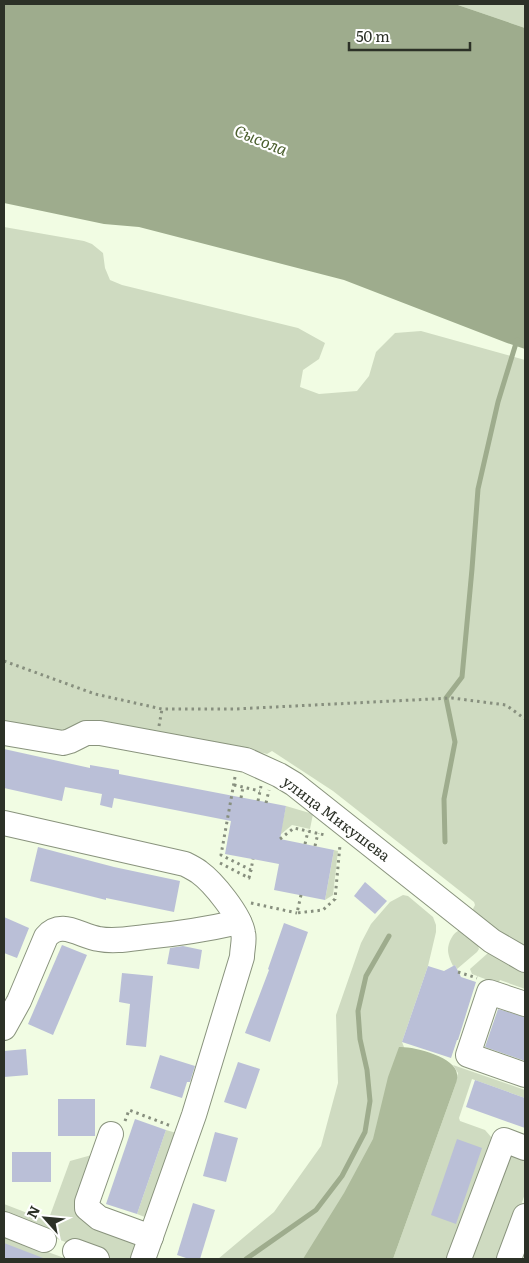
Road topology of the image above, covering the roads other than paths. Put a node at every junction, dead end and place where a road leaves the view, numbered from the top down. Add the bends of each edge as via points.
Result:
1 (4, 733) edge
2 (4, 823) edge
3 (240, 922) junction
4 (525, 960) edge
5 (525, 1004) edge
6 (4, 1028) edge
7 (525, 1075) edge
8 (111, 1134) road end
9 (525, 1148) edge
10 (525, 1216) edge
11 (4, 1224) edge
12 (151, 1237) junction
13 (44, 1240) dead end
14 (74, 1251) dead end
15 (96, 1259) edge
16 (143, 1259) edge
17 (459, 1259) edge
18 (509, 1259) edge

1 - 4 street, улица Микушева via 63,743 86,733 100,733 246,760 294,784 492,941
2 - 3 street via 185,864 200,872
3 - 6 street via 195,932 116,941 61,928 52,930
3 - 12 street via 244,933 242,957 188,1132
5 - 7 street via 490,992 468,1055
8 - 12 street via 87,1208 99,1218
9 - 17 street via 504,1140
10 - 18 street
11 - 13 street
12 - 16 street
14 - 15 street

